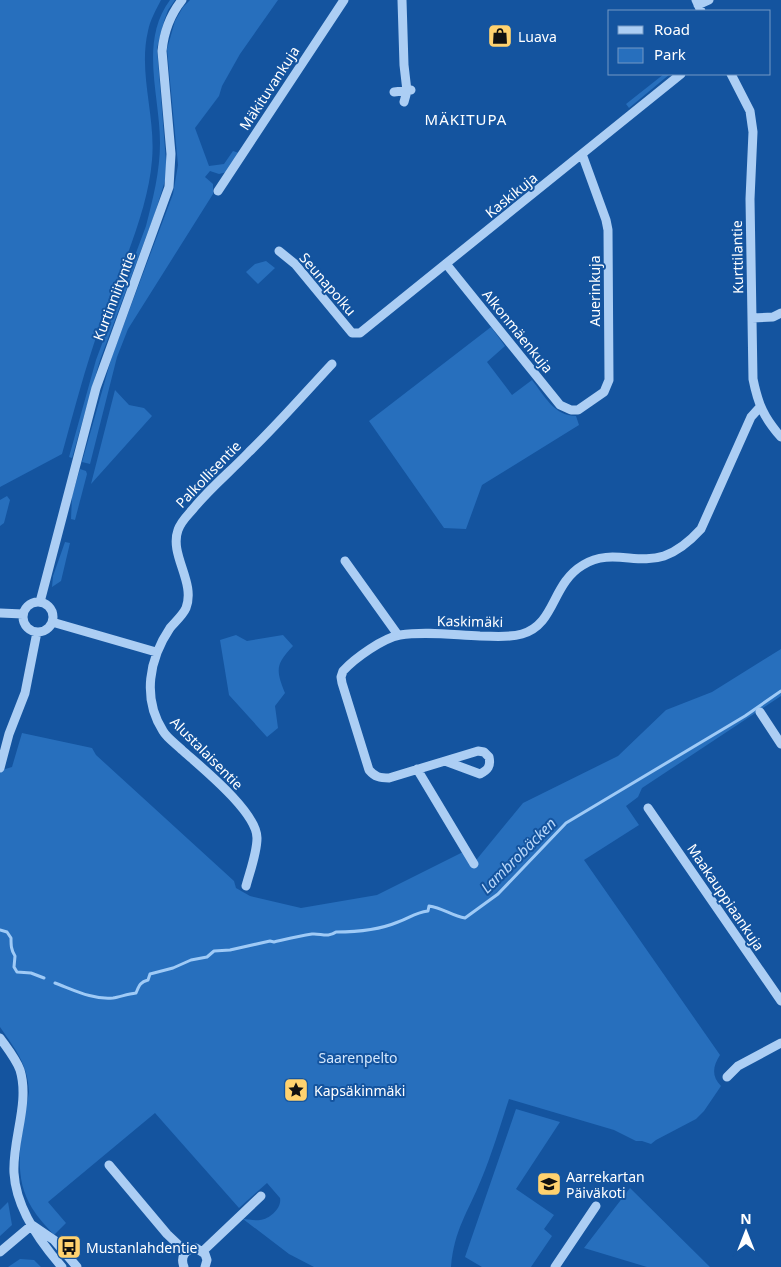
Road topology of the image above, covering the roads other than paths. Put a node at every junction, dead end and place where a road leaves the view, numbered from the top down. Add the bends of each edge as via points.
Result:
1 (182, 0) edge
2 (344, 0) edge
3 (402, 0) edge
4 (709, 0) edge
5 (698, 5) edge
6 (679, 75) edge
7 (732, 75) edge
8 (410, 90) junction
9 (394, 92) dead end
10 (404, 102) dead end
11 (582, 154) junction
12 (218, 191) dead end
13 (279, 251) dead end
14 (447, 265) junction
15 (781, 313) edge
16 (752, 318) junction
17 (357, 334) joint
18 (332, 364) dead end
19 (760, 407) junction
20 (571, 410) joint
21 (781, 437) edge
22 (345, 561) dead end
23 (40, 602) junction
24 (0, 613) edge
25 (23, 614) junction
26 (52, 622) junction
27 (37, 632) junction
28 (398, 635) junction
29 (156, 652) junction
30 (760, 712) dead end
31 (9, 734) junction
32 (781, 744) edge
33 (0, 748) edge
34 (445, 761) dead end
35 (0, 768) edge
36 (417, 769) junction
37 (648, 808) dead end
38 (474, 864) dead end
39 (246, 886) dead end
40 (781, 1002) edge
41 (0, 1038) edge
42 (781, 1043) edge
43 (727, 1077) dead end
44 (109, 1165) dead end
45 (261, 1196) dead end
46 (596, 1206) dead end
47 (32, 1225) junction
48 (203, 1251) junction
49 (0, 1252) edge
50 (186, 1252) junction
51 (62, 1267) edge
52 (77, 1267) edge
53 (184, 1267) edge
54 (206, 1267) edge
55 (554, 1267) edge

1 - 23 street, Kurtinniityntie via 168,23 162,51 171,154 169,187 96,388
2 - 12 street, Mäkituvankuja
3 - 8 street via 404,65
4 - 5 street
6 - 11 street, Kaskikuja
7 - 16 street, Kurttilantie via 750,112 753,132 750,200
8 - 9 street
8 - 10 street
11 - 14 street, Kaskikuja
11 - 20 street, Auerinkuja via 606,220 609,380 604,392 578,410
13 - 17 street, Seunapolku via 295,264 352,333
14 - 17 street, Kaskikuja
14 - 20 street, Alkonmäenkuja via 560,405
15 - 16 street via 773,317
16 - 19 street, Kurttilantie via 753,378
18 - 29 street, Palkollisentie via 181,523 176,543 188,600 186,609
19 - 21 street, Kurttilantie
19 - 28 street, Kaskimäki via 751,417 701,529 691,540 665,556 606,557 583,564 566,579 538,626 520,634 502,637
22 - 28 street
23 - 25 street via 28,606
23 - 26 street via 50,608
24 - 25 street
25 - 27 street via 26,626
26 - 27 street via 48,629
26 - 29 street
27 - 31 street via 24,693
28 - 36 street, Kaskimäki via 382,642 347,667 341,677 369,770 380,778 389,778
29 - 39 street, Alustalaisentie via 150,690 164,733 231,796 256,828 257,839
30 - 32 street
31 - 33 street
31 - 35 street
34 - 36 street, Kaskimäki
36 - 38 street
37 - 40 street, Maakauppiaankuja
41 - 47 street via 20,1069 23,1093 14,1175 19,1198
42 - 43 street via 738,1066
44 - 50 street
45 - 48 street
46 - 55 street
47 - 49 street
47 - 51 street
47 - 52 street via 54,1240
48 - 50 street via 196,1248
48 - 54 street via 207,1257
50 - 53 street via 182,1259

